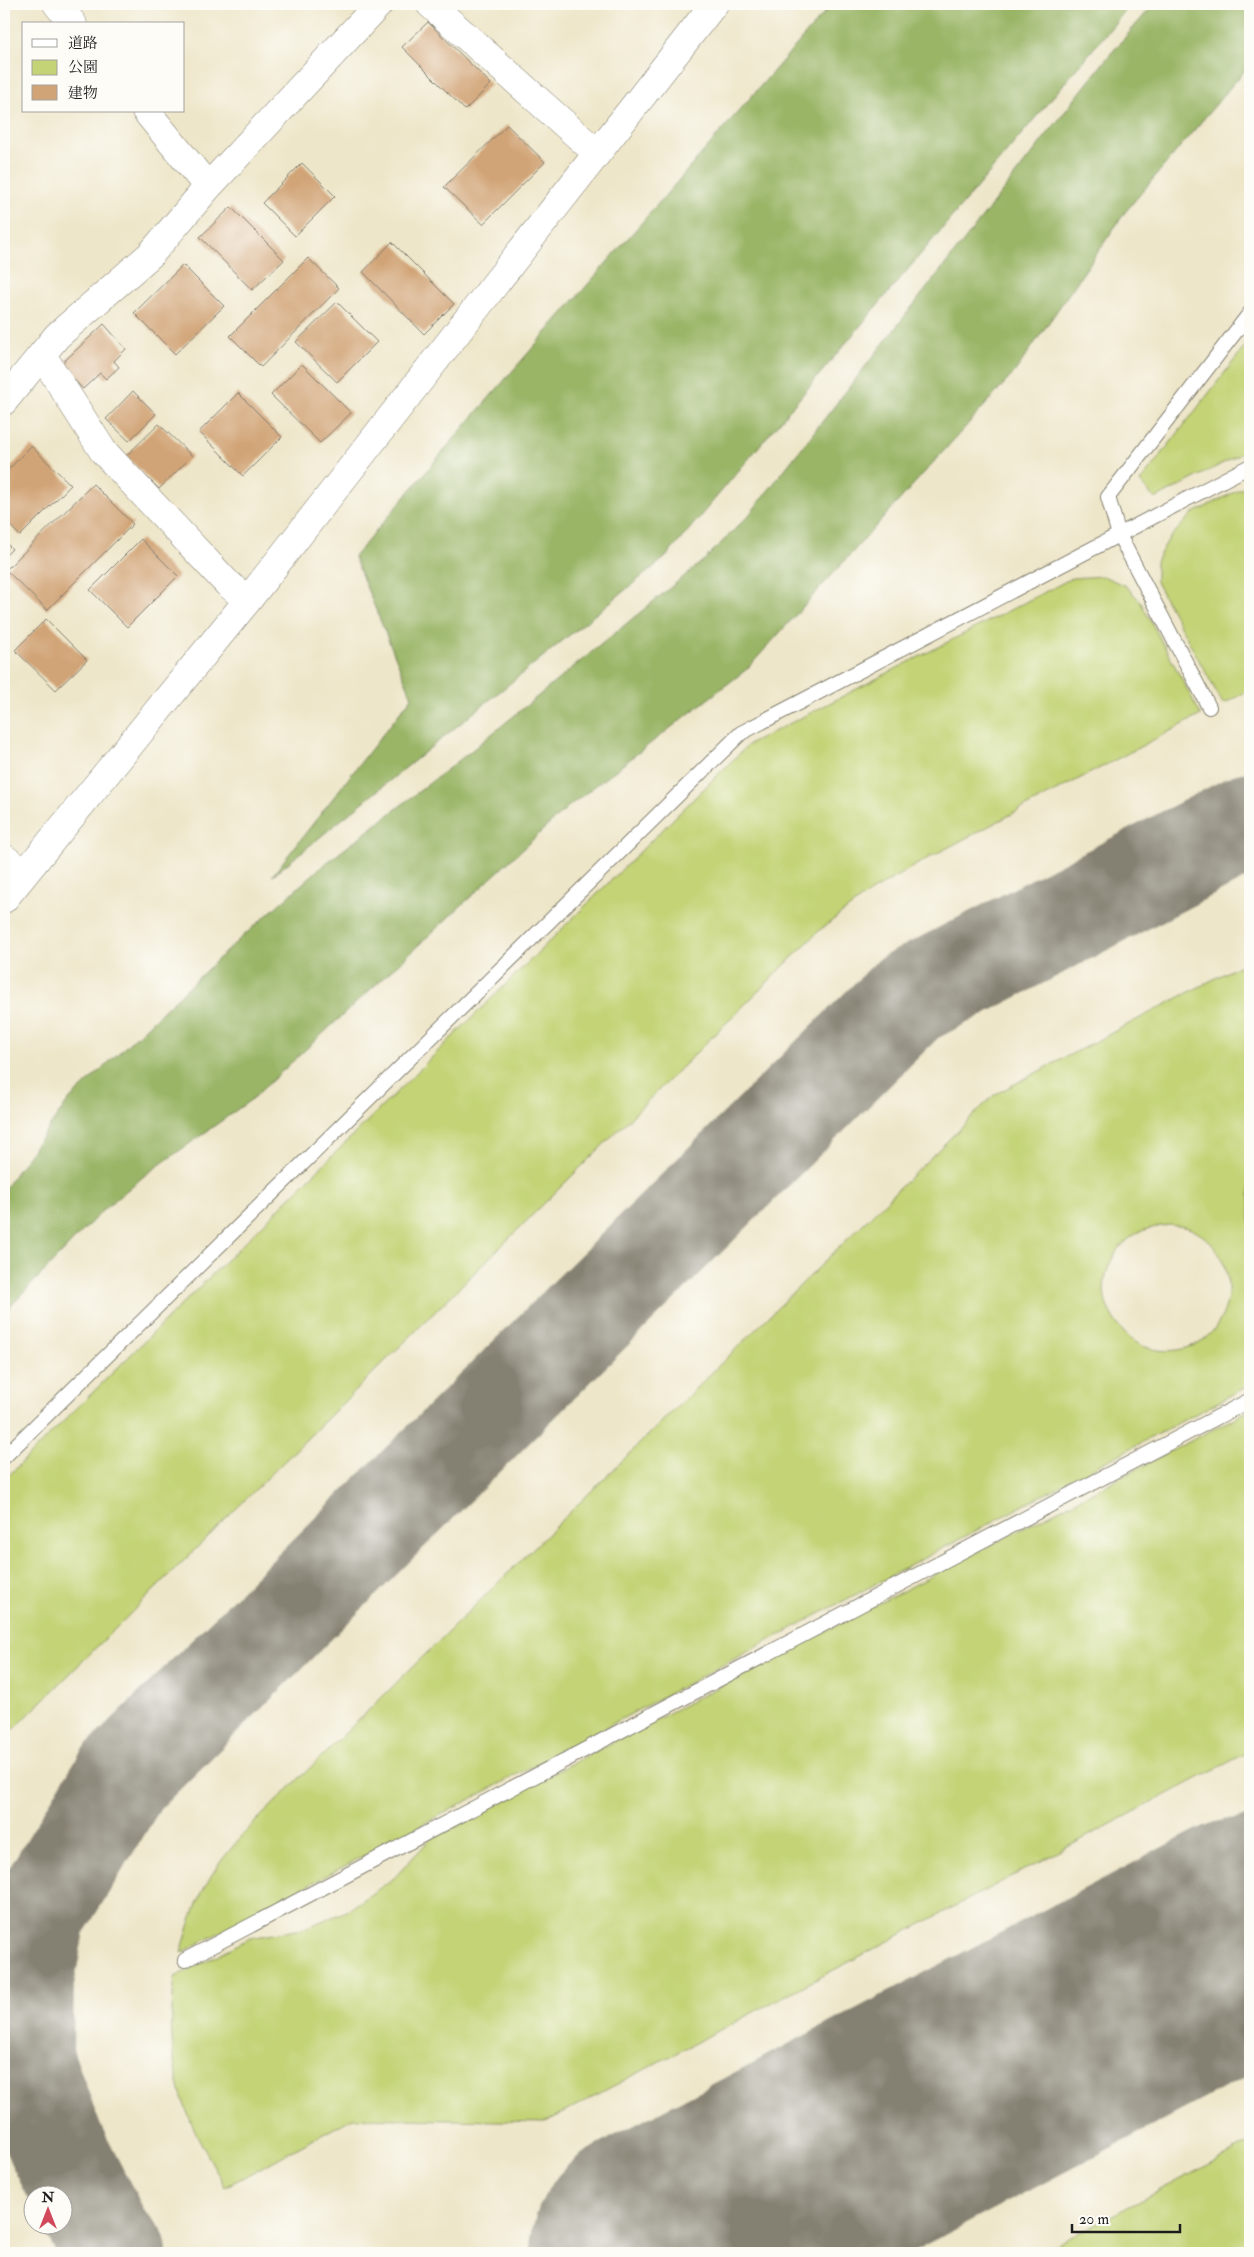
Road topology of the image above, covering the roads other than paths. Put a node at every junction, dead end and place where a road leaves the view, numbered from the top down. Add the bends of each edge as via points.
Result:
1 (57, 4) edge
2 (379, 4) edge
3 (430, 4) edge
4 (714, 4) edge
5 (71, 22) edge
6 (147, 112) edge
7 (597, 153) junction
8 (208, 187) junction
9 (1250, 313) edge
10 (42, 355) junction
11 (4, 401) edge
12 (1250, 466) edge
13 (1119, 535) junction
14 (248, 600) junction
15 (1209, 707) dead end
16 (14, 866) edge
17 (4, 899) edge
18 (1250, 1400) edge
19 (4, 1457) edge
20 (185, 1960) dead end

1 - 5 street
2 - 8 street
3 - 7 street
4 - 7 street
6 - 8 street
7 - 14 street
8 - 10 street via 150,255 57,336
9 - 13 lane via 1108,497
10 - 11 street
10 - 14 street via 102,451 227,584
12 - 13 lane
13 - 15 lane
13 - 19 lane via 741,734
14 - 16 street
16 - 17 street
18 - 20 lane

